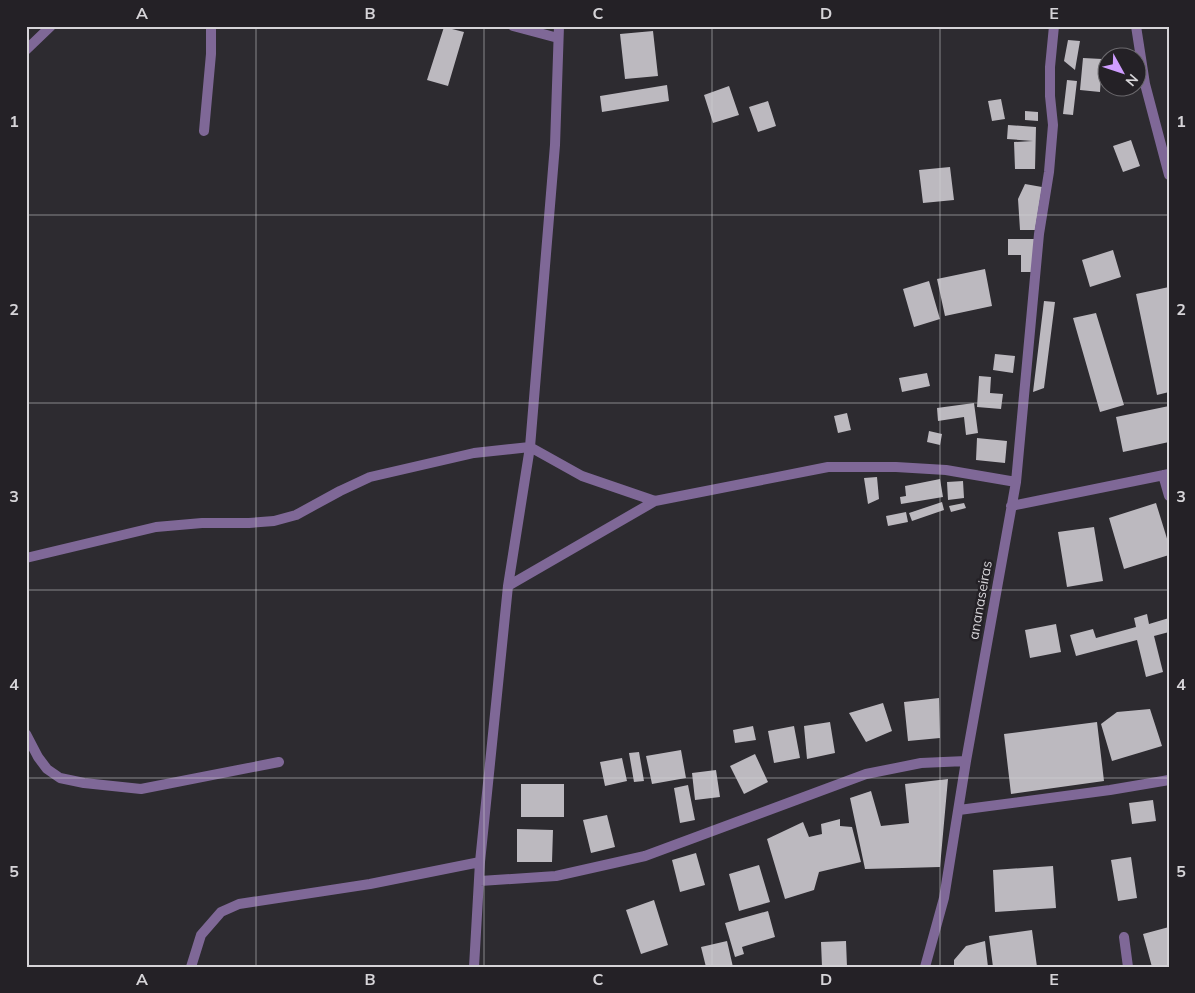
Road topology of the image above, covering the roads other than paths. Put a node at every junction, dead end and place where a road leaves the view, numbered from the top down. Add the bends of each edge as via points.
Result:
1 (51, 26) edge
2 (211, 26) edge
3 (513, 26) edge
4 (558, 26) edge
5 (1054, 26) edge
6 (1136, 26) edge
7 (558, 38) junction
8 (26, 50) edge
9 (204, 132) dead end
10 (1169, 175) edge
11 (530, 447) junction
12 (1166, 474) edge
13 (1016, 482) junction
14 (1169, 496) edge
15 (655, 501) junction
16 (1011, 506) junction
17 (26, 558) edge
18 (508, 586) junction
19 (26, 734) edge
20 (966, 761) junction
21 (279, 762) dead end
22 (1169, 780) edge
23 (959, 810) junction
24 (480, 862) junction
25 (480, 880) junction
26 (1124, 937) dead end
27 (191, 967) edge
28 (474, 967) edge
29 (925, 967) edge
30 (1128, 967) edge

1 - 8 street
2 - 9 street
3 - 7 street
4 - 7 street
5 - 13 street, ananaseiras via 1050,67 1053,125 1050,172 1039,234
6 - 10 street via 1145,84
7 - 11 street via 554,145
11 - 15 street via 582,476
11 - 17 street via 474,453 370,477 296,515 274,521 202,522 156,527
11 - 18 street
12 - 14 street
12 - 16 street
13 - 15 street via 946,470 828,467
13 - 16 street, ananaseiras
15 - 18 street
16 - 20 street, ananaseiras
18 - 24 street
19 - 21 street via 47,769 60,778 84,783 141,789
20 - 23 street, ananaseiras
20 - 25 street via 921,763 866,774 646,856 556,876
22 - 23 street
23 - 29 street, ananaseiras via 944,898
24 - 25 street
24 - 27 street via 370,884 239,904 221,912 201,935
25 - 28 street
26 - 30 street

